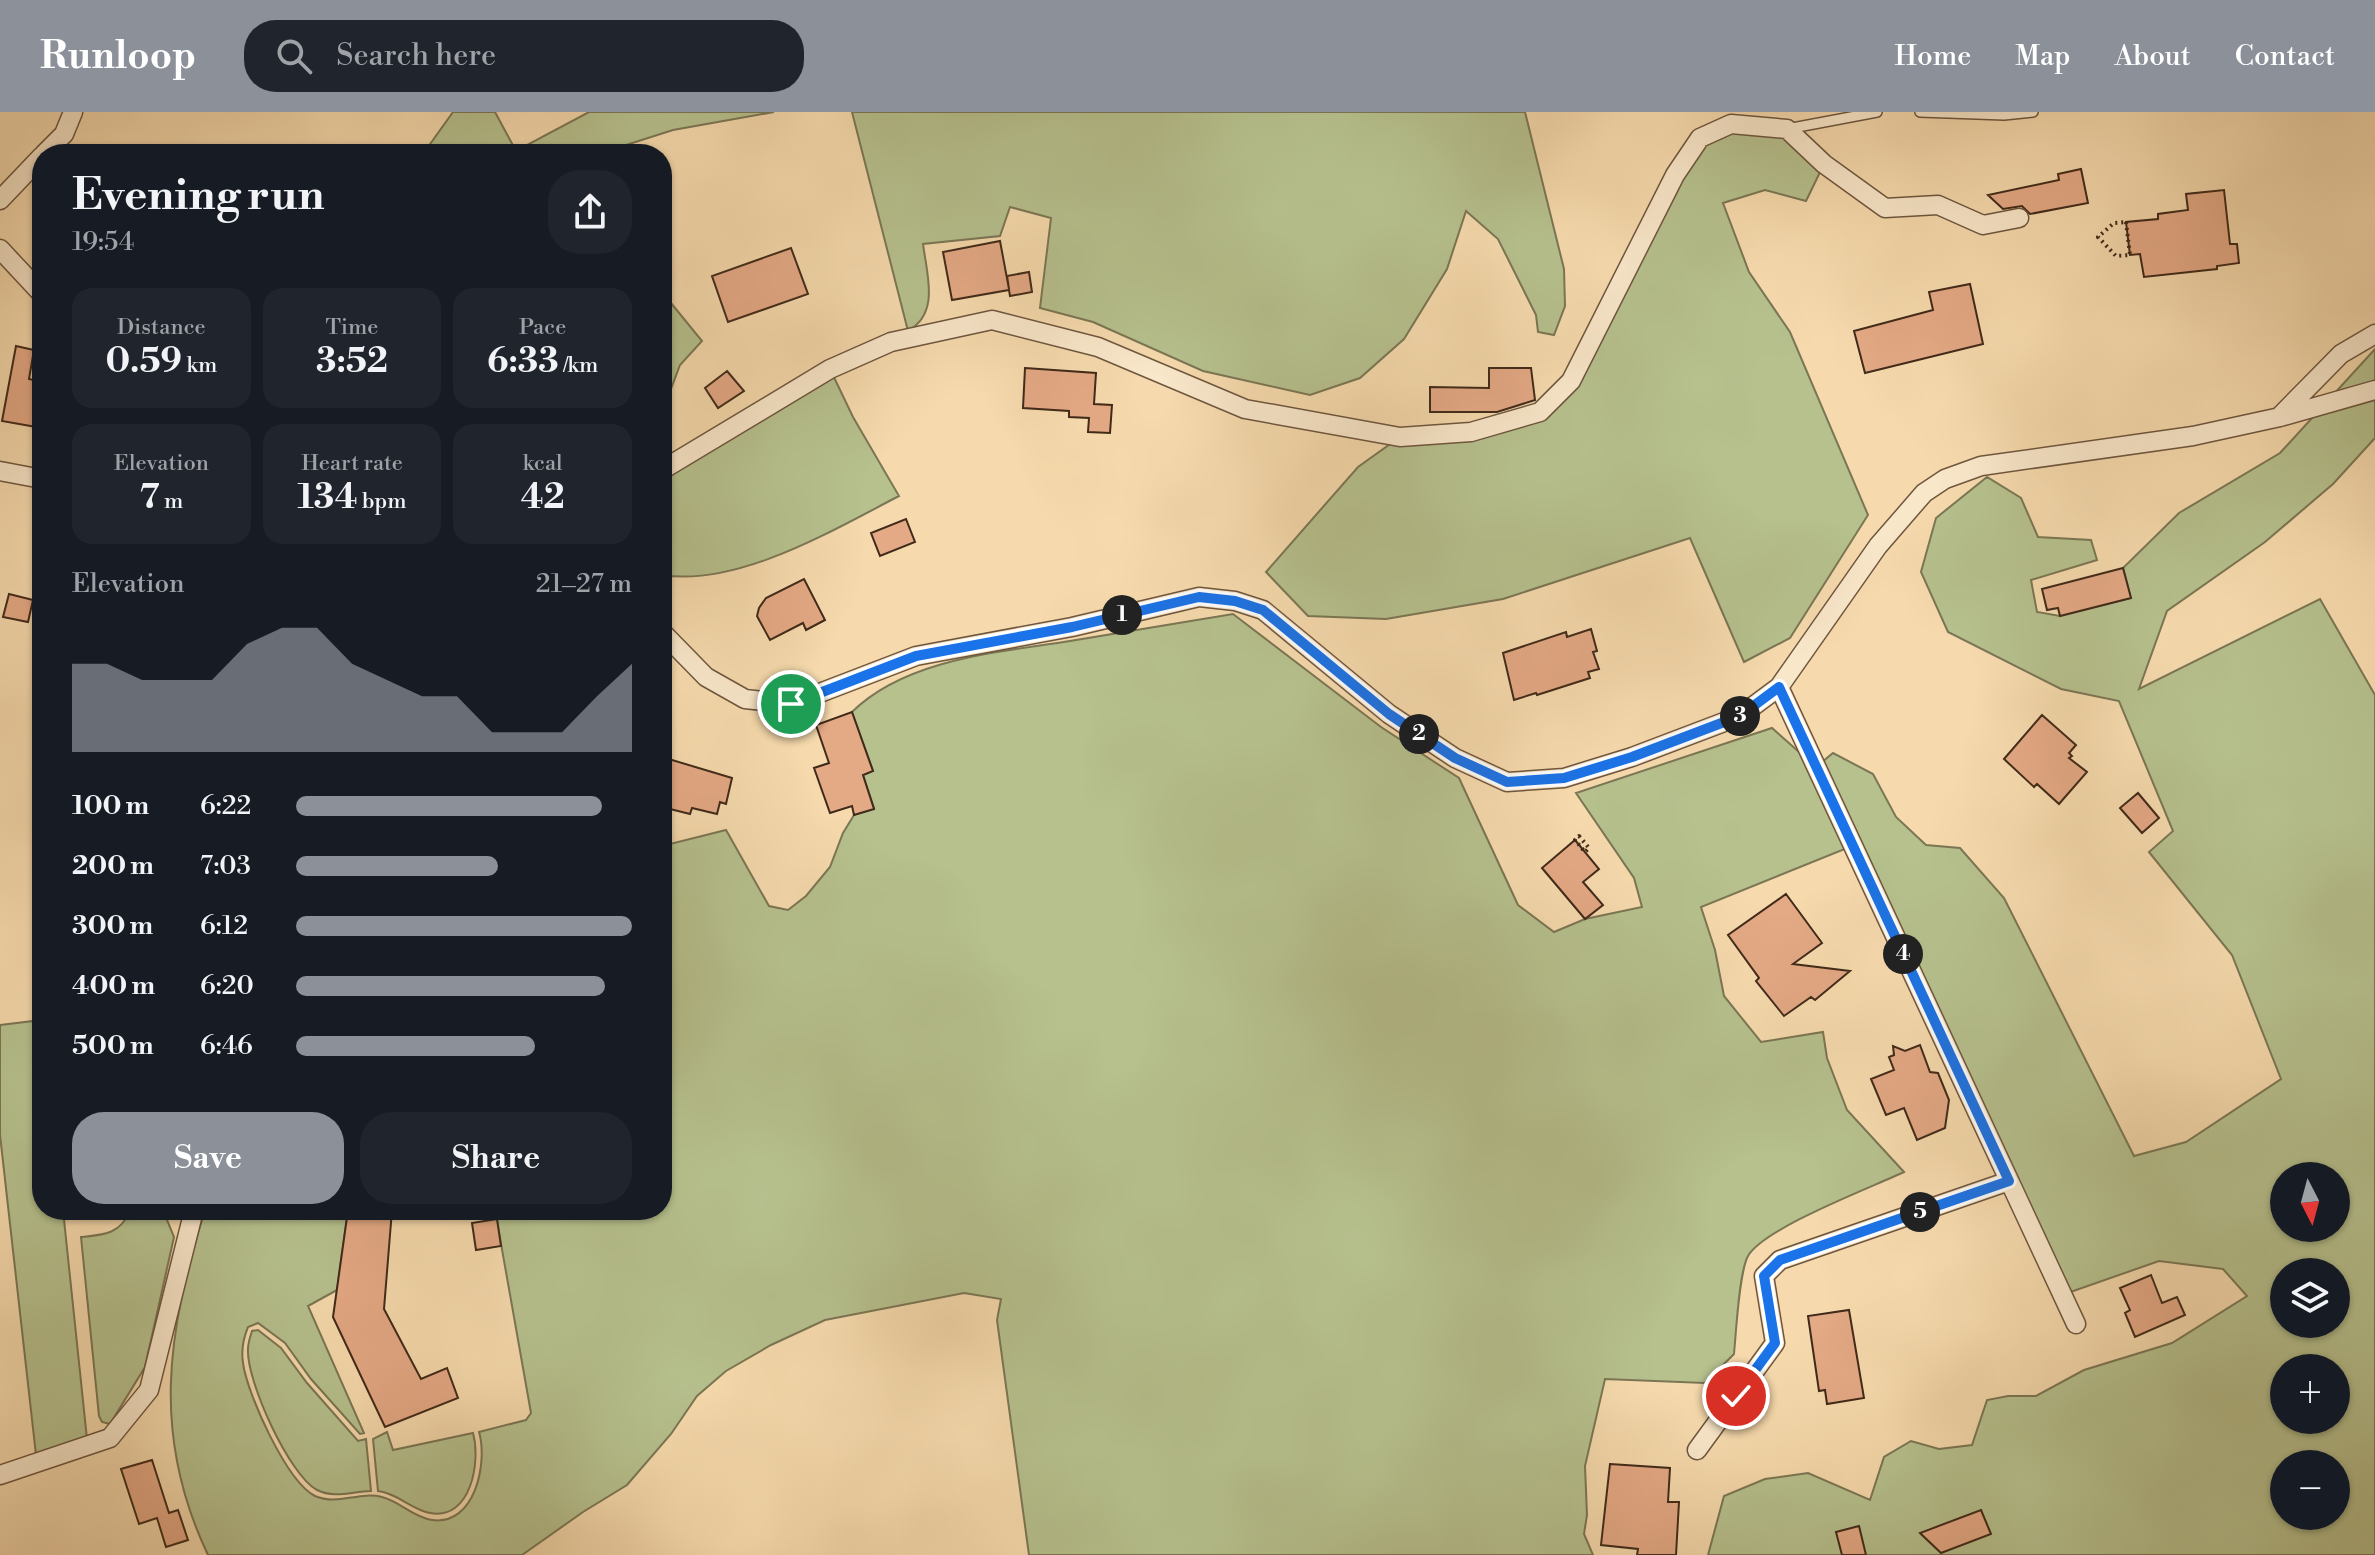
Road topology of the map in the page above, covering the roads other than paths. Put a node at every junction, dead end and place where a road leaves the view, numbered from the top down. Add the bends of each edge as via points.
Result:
1 (73, 112) edge
2 (1877, 112) edge
3 (1920, 112) edge
4 (2033, 112) edge
5 (1787, 129) junction
6 (54, 144) edge
7 (32, 167) edge
8 (0, 200) edge
9 (2019, 218) dead end
10 (0, 249) edge
11 (32, 283) edge
12 (2375, 334) edge
13 (2375, 390) edge
14 (2280, 417) junction
15 (672, 464) edge
16 (0, 471) edge
17 (32, 477) edge
18 (672, 642) edge
19 (1779, 687) junction
20 (2009, 1181) junction
21 (192, 1220) edge
22 (2076, 1324) dead end
23 (1697, 1450) dead end
24 (0, 1475) edge

1 - 6 street
2 - 5 lane
3 - 4 lane
5 - 9 street via 1824,164 1885,208 1938,205 1983,225
5 - 15 street via 1731,124 1700,138 1675,175 1571,381 1540,412 1471,432 1400,437 1245,409 1098,347 992,320 891,342 830,369
7 - 8 street
10 - 11 street
12 - 14 street via 2341,354
13 - 14 street
14 - 19 street via 2193,436 1981,466 1945,479 1924,493 1878,546
16 - 17 street
18 - 19 street via 706,677 745,699 791,704 916,656 1199,597 1235,601 1263,610 1389,714 1455,758 1507,782 1564,778 1632,757 1740,716
19 - 20 street
20 - 22 street
20 - 23 street via 1780,1260 1764,1276 1775,1343
21 - 24 street via 149,1390 110,1438

